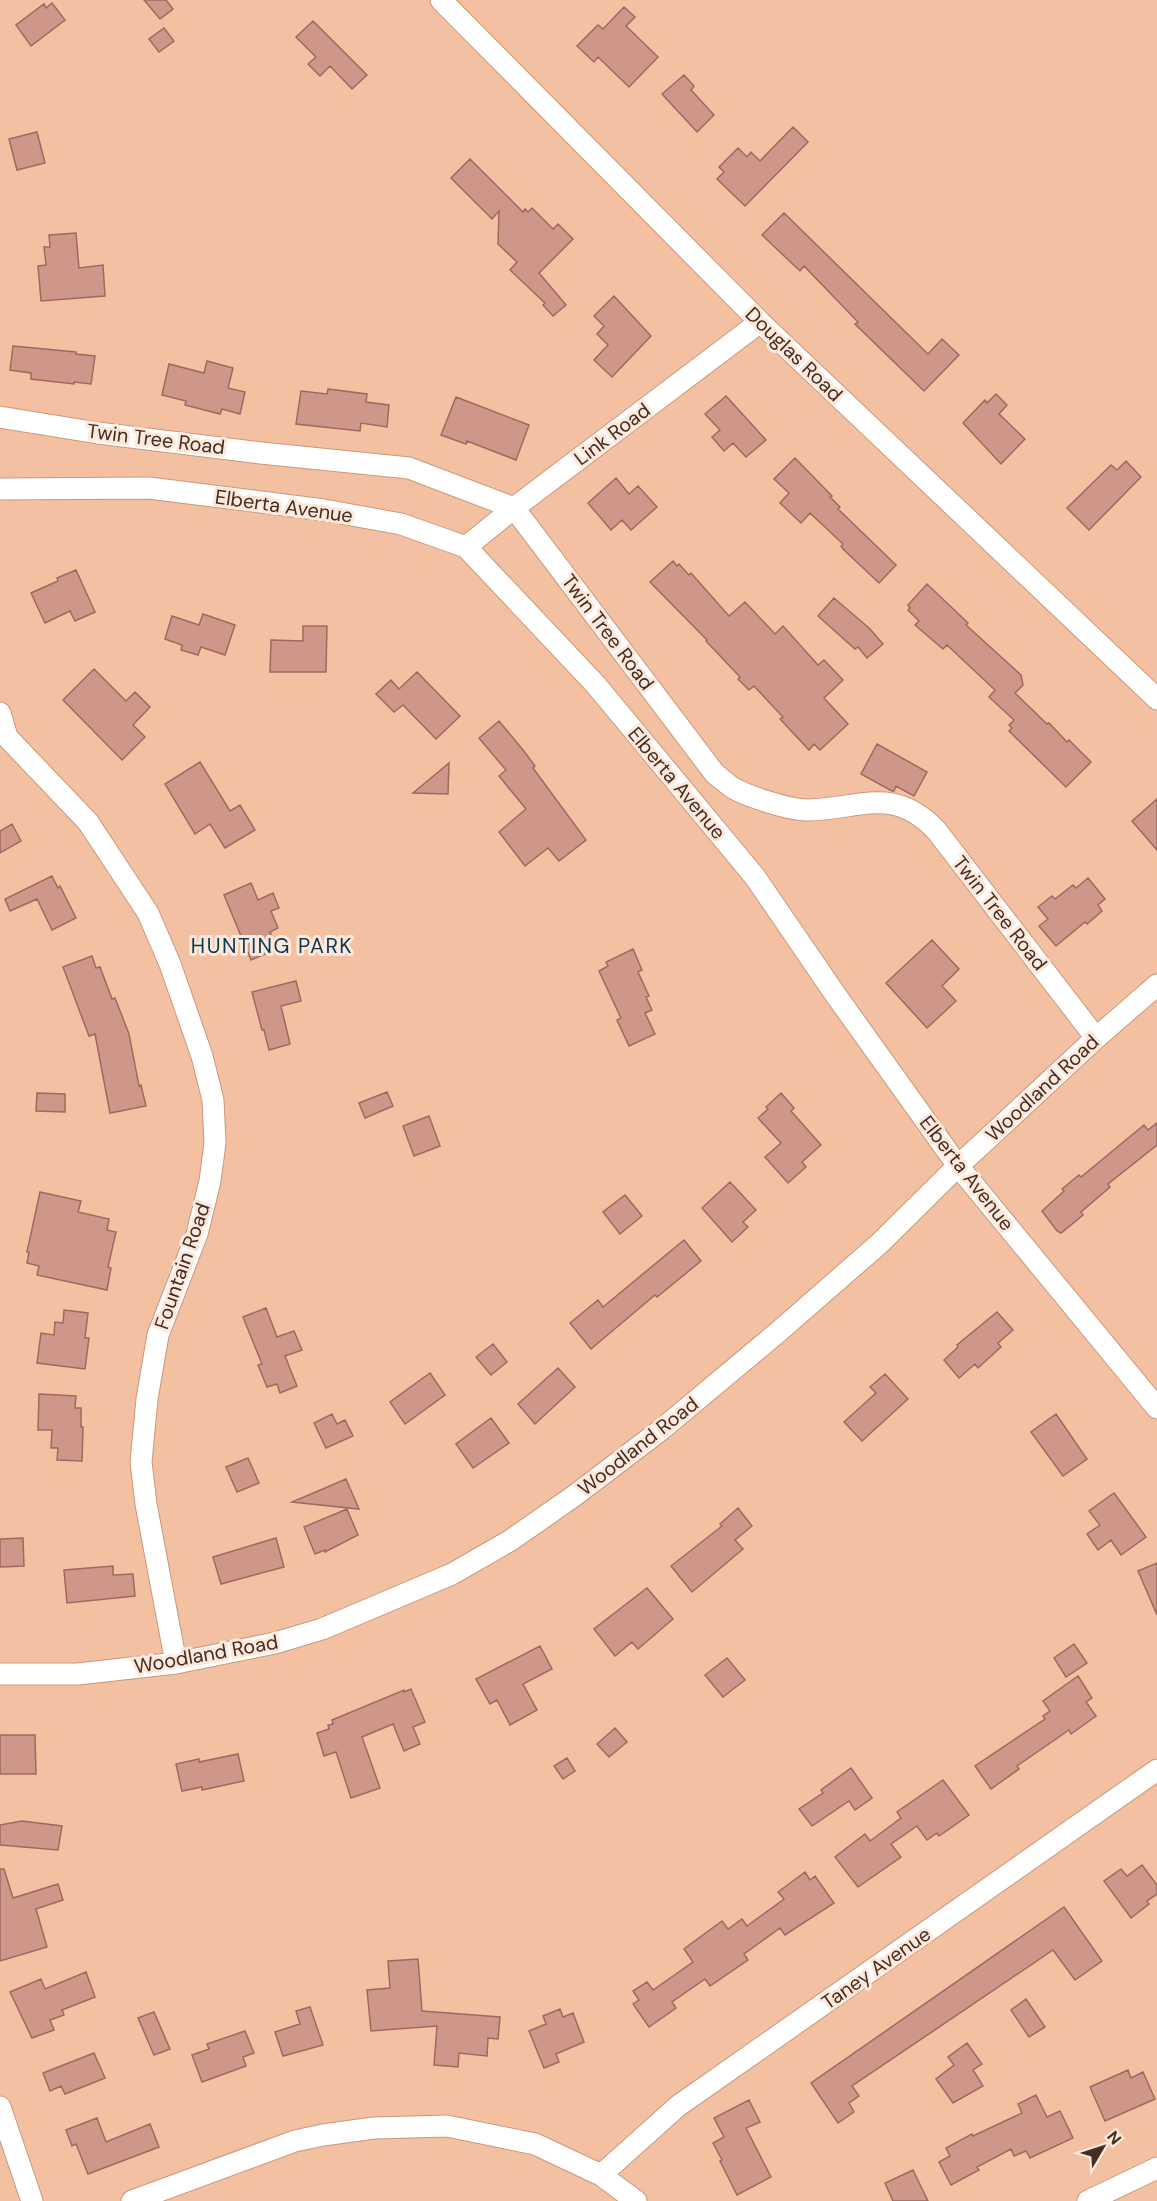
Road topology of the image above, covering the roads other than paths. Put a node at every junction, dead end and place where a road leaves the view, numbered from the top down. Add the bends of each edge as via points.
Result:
1 (441, 0) edge
2 (760, 322) junction
3 (0, 417) edge
4 (0, 489) edge
5 (514, 508) junction
6 (466, 547) junction
7 (1157, 699) edge
8 (0, 713) edge
9 (1157, 985) edge
10 (1096, 1038) junction
11 (958, 1166) junction
12 (1157, 1408) edge
13 (176, 1663) junction
14 (0, 1674) edge
15 (1157, 1770) edge
16 (0, 2107) edge
17 (1157, 2168) edge
18 (601, 2175) junction
19 (32, 2201) edge
20 (132, 2201) edge
21 (636, 2201) edge
22 (1088, 2201) edge

1 - 2 street, Douglas Road
2 - 5 street, Link Road
2 - 7 street, Douglas Road
3 - 5 street, Twin Tree Road via 261,453 410,468
4 - 6 street, Elberta Avenue via 149,488 401,524
5 - 6 street, Link Road
5 - 10 street, Twin Tree Road via 715,774 733,788 788,807 807,810 868,803 899,805 922,815
6 - 11 street, Elberta Avenue via 596,685 755,877
8 - 13 street, Fountain Road via 7,737 88,822 148,913 170,964 213,1100 215,1143 210,1180 197,1234 158,1335 141,1462
9 - 10 street, Woodland Road
10 - 11 street, Woodland Road
11 - 12 street, Elberta Avenue
11 - 13 street, Woodland Road via 879,1244 768,1340 653,1436 511,1540 452,1574 322,1629
13 - 14 street, Woodland Road via 78,1674
15 - 18 street, Taney Avenue via 678,2106
16 - 19 street
17 - 22 street
18 - 20 street via 535,2144 447,2126 385,2127 295,2141
18 - 21 street

